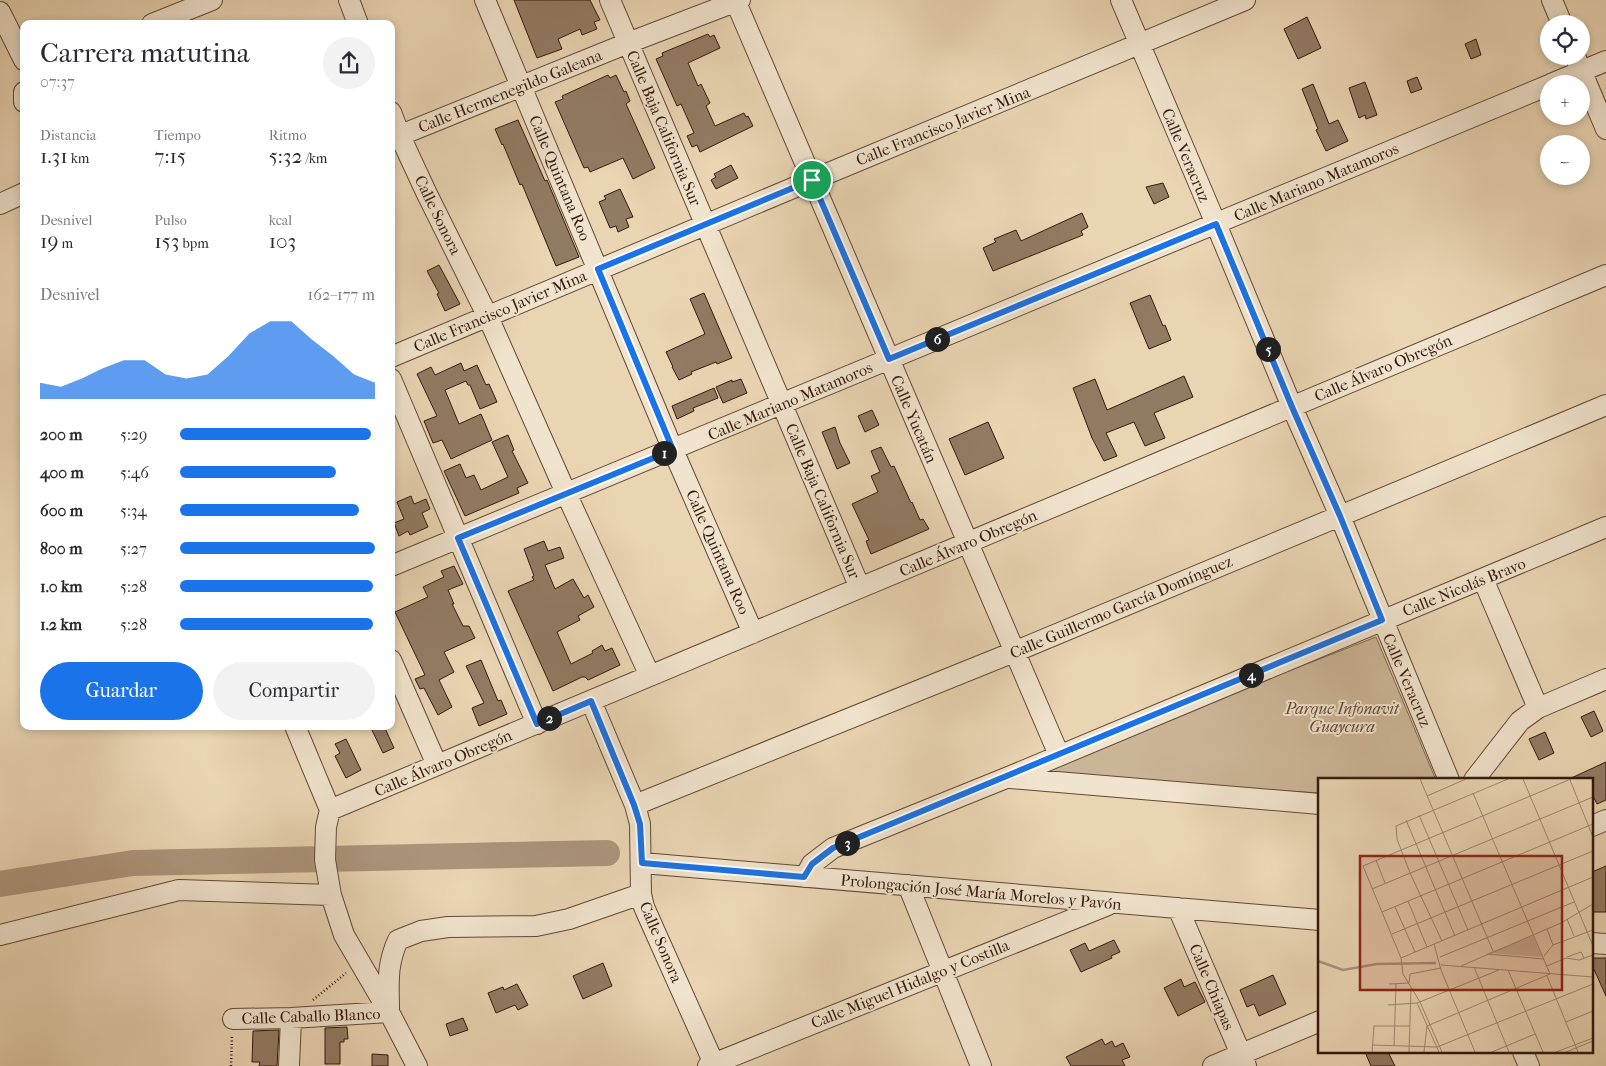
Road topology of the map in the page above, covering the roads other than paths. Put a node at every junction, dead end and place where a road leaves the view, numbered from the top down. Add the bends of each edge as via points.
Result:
1 (212, 0) edge
2 (349, 0) edge
3 (485, 0) edge
4 (610, 0) edge
5 (1121, 0) edge
6 (1245, 0) edge
7 (1552, 0) edge
8 (737, 1) edge
9 (0, 12) edge
10 (175, 13) edge
11 (1558, 15) edge
12 (160, 20) edge
13 (356, 20) edge
14 (628, 43) junction
15 (1139, 45) junction
16 (20, 52) edge
17 (1606, 61) edge
18 (1590, 63) edge
19 (1577, 65) edge
20 (1578, 65) edge
21 (1563, 75) edge
22 (522, 87) junction
23 (1540, 88) edge
24 (1606, 129) edge
25 (396, 138) edge
26 (812, 180) junction
27 (20, 195) edge
28 (0, 204) edge
29 (1216, 224) junction
30 (705, 225) junction
31 (598, 269) junction
32 (1606, 275) edge
33 (488, 317) junction
34 (395, 355) edge
35 (889, 359) junction
36 (395, 388) edge
37 (781, 404) junction
38 (1606, 405) edge
39 (1292, 407) junction
40 (673, 450) junction
41 (566, 493) junction
42 (1340, 516) junction
43 (1606, 526) edge
44 (458, 538) junction
45 (968, 543) junction
46 (395, 564) edge
47 (1483, 579) junction
48 (860, 588) junction
49 (1382, 620) junction
50 (753, 633) junction
51 (1014, 652) junction
52 (395, 669) edge
53 (650, 676) junction
54 (1606, 679) edge
55 (591, 701) junction
56 (1538, 708) junction
57 (537, 724) junction
58 (297, 730) edge
59 (1058, 756) junction
60 (437, 765) junction
61 (1006, 778) junction
62 (1448, 778) edge
63 (1476, 778) edge
64 (1318, 804) edge
65 (634, 805) junction
66 (330, 810) junction
67 (1606, 820) edge
68 (1594, 825) edge
69 (642, 863) junction
70 (804, 877) junction
71 (908, 885) junction
72 (641, 894) junction
73 (331, 895) junction
74 (1112, 903) junction
75 (1178, 908) junction
76 (1318, 920) edge
77 (0, 934) edge
78 (942, 972) junction
79 (389, 1012) junction
80 (233, 1018) road end
81 (291, 1018) junction
82 (1318, 1022) edge
83 (406, 1045) junction
84 (1524, 1054) edge
85 (1244, 1060) edge
86 (712, 1065) edge
87 (289, 1066) edge
88 (405, 1066) edge
89 (416, 1066) edge
90 (981, 1066) edge
91 (1213, 1066) edge
92 (1529, 1066) edge

1 - 10 street
2 - 13 street
3 - 22 street, Calle Quintana Roo
4 - 14 street, Calle Baja California Sur
5 - 15 street, Calle Veracruz
6 - 15 street, Calle Francisco Javier Mina
7 - 11 street
8 - 14 street, Calle Hermenegildo Galeana
8 - 26 street, Calle Yucatán
9 - 16 street
10 - 12 street
14 - 22 street, Calle Hermenegildo Galeana
14 - 30 street, Calle Baja California Sur
15 - 26 street, Calle Francisco Javier Mina
15 - 29 street, Calle Veracruz
17 - 18 street, Calle Mariano Matamoros
19 - 21 street, Calle Mariano Matamoros
20 - 24 street
22 - 25 street, Calle Hermenegildo Galeana
22 - 31 street, Calle Quintana Roo
23 - 29 street, Calle Mariano Matamoros
25 - 33 street, Calle Sonora
26 - 30 street, Calle Francisco Javier Mina
26 - 35 street, Calle Yucatán
27 - 28 street
29 - 35 street, Calle Mariano Matamoros
29 - 39 street, Calle Veracruz
30 - 31 street, Calle Francisco Javier Mina
30 - 37 street, Calle Baja California Sur
31 - 33 street, Calle Francisco Javier Mina
31 - 40 street, Calle Quintana Roo
32 - 39 street, Calle Álvaro Obregón
33 - 34 street, Calle Francisco Javier Mina
33 - 41 street, Calle Sonora
35 - 37 street, Calle Mariano Matamoros
35 - 45 street, Calle Yucatán
36 - 44 street
37 - 40 street, Calle Mariano Matamoros
37 - 48 street, Calle Baja California Sur
38 - 42 street, Calle Guillermo García Domínguez
39 - 42 street, Calle Veracruz
39 - 45 street, Calle Álvaro Obregón
40 - 41 street, Calle Mariano Matamoros
40 - 50 street, Calle Quintana Roo
41 - 44 street, Calle Mariano Matamoros
41 - 53 street, Calle Sonora
42 - 49 street, Calle Veracruz
42 - 51 street, Calle Guillermo García Domínguez
43 - 47 street, Calle Nicolás Bravo
44 - 46 street, Calle Mariano Matamoros
44 - 57 street
45 - 48 street, Calle Álvaro Obregón
45 - 51 street, Calle Yucatán
47 - 49 street, Calle Nicolás Bravo
47 - 56 street
48 - 50 street, Calle Álvaro Obregón
49 - 59 street, Calle Nicolás Bravo
49 - 62 street, Calle Veracruz
50 - 53 street, Calle Álvaro Obregón
51 - 59 street, Calle Yucatán
51 - 65 street, Calle Guillermo García Domínguez
52 - 60 street
53 - 55 street, Calle Álvaro Obregón
54 - 56 street
55 - 57 street, Calle Álvaro Obregón
55 - 65 street, Calle Sonora
56 - 63 street via 1520,721
57 - 60 street, Calle Álvaro Obregón
58 - 66 street
59 - 61 street, Calle Nicolás Bravo
60 - 66 street, Calle Álvaro Obregón
61 - 64 street
61 - 70 street, Calle Nicolás Bravo via 833,848 812,864
65 - 69 street, Calle Sonora via 640,824
66 - 73 street via 325,860
67 - 68 street
69 - 70 street, Prolongación José María Morelos y Pavón
69 - 72 street, Calle Sonora
70 - 71 street, Prolongación José María Morelos y Pavón
71 - 74 street, Prolongación José María Morelos y Pavón
71 - 78 street
72 - 79 street via 569,919 536,926 448,927 421,931 398,940 390,957
72 - 86 street, Calle Sonora
73 - 77 street via 179,890
73 - 79 street via 344,935
74 - 75 street, Prolongación José María Morelos y Pavón
74 - 78 street, Calle Miguel Hidalgo y Costilla
75 - 76 street, Prolongación José María Morelos y Pavón
75 - 85 street, Calle Chiapas
78 - 86 street, Calle Miguel Hidalgo y Costilla
78 - 90 street
79 - 81 street, Calle Caballo Blanco
79 - 83 street, Calle Caballo Blanco
80 - 81 street, Calle Caballo Blanco
81 - 87 street
82 - 85 street
83 - 88 street
83 - 89 street, Calle Caballo Blanco
84 - 92 street
85 - 91 street

